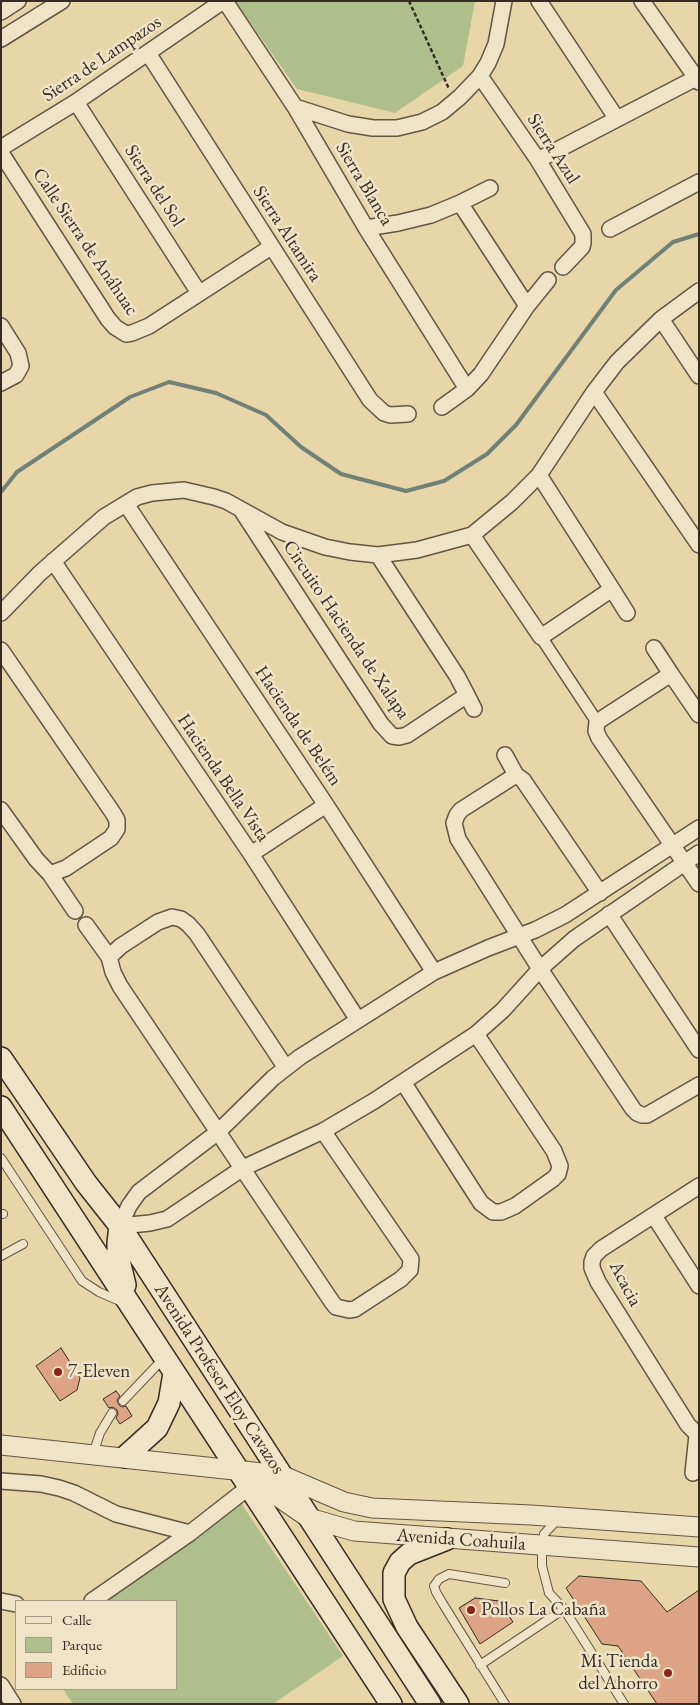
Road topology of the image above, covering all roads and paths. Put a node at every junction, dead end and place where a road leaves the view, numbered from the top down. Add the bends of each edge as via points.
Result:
1 (18, 1) edge
2 (62, 1) edge
3 (224, 1) edge
4 (409, 1) edge
5 (504, 1) edge
6 (539, 1) edge
7 (642, 1) edge
8 (1, 12) edge
9 (1, 39) edge
10 (148, 53) junction
11 (480, 76) junction
12 (698, 80) edge
13 (455, 101) junction
14 (76, 102) junction
15 (295, 107) junction
16 (617, 119) junction
17 (1, 148) edge
18 (1, 154) edge
19 (538, 160) junction
20 (699, 182) edge
21 (490, 188) dead end
22 (460, 203) junction
23 (366, 228) junction
24 (610, 229) dead end
25 (271, 246) junction
26 (563, 267) dead end
27 (548, 280) dead end
28 (699, 291) edge
29 (199, 293) junction
30 (528, 306) junction
31 (661, 319) junction
32 (1, 326) edge
33 (699, 376) edge
34 (1, 383) edge
35 (467, 389) junction
36 (594, 392) junction
37 (442, 407) dead end
38 (408, 414) dead end
39 (539, 475) junction
40 (126, 504) junction
41 (241, 510) junction
42 (472, 535) junction
43 (699, 545) edge
44 (378, 554) junction
45 (53, 561) junction
46 (612, 589) junction
47 (1, 613) edge
48 (627, 614) dead end
49 (541, 638) junction
50 (654, 648) dead end
51 (1, 650) edge
52 (671, 674) junction
53 (467, 695) junction
54 (474, 709) dead end
55 (699, 715) edge
56 (596, 722) junction
57 (506, 755) dead end
58 (516, 775) junction
59 (326, 805) junction
60 (1, 810) edge
61 (699, 828) edge
62 (672, 845) junction
63 (699, 853) edge
64 (250, 854) junction
65 (685, 862) junction
66 (50, 874) junction
67 (699, 884) edge
68 (600, 893) junction
69 (75, 911) dead end
70 (609, 914) junction
71 (86, 925) dead end
72 (519, 935) junction
73 (109, 957) junction
74 (540, 969) junction
75 (434, 972) junction
76 (358, 1020) junction
77 (476, 1034) junction
78 (699, 1050) edge
79 (1, 1058) edge
80 (286, 1068) junction
81 (403, 1082) junction
82 (699, 1086) edge
83 (1, 1107) edge
84 (218, 1132) junction
85 (323, 1132) junction
86 (1, 1158) edge
87 (243, 1168) junction
88 (50, 1182) junction
89 (699, 1186) edge
90 (654, 1216) junction
91 (120, 1226) junction
92 (23, 1244) dead end
93 (1, 1256) edge
94 (699, 1286) edge
95 (133, 1307) junction
96 (169, 1365) junction
97 (123, 1402) dead end
98 (112, 1413) dead end
99 (698, 1435) edge
100 (1, 1445) edge
101 (93, 1454) junction
102 (125, 1457) junction
103 (693, 1473) dead end
104 (281, 1475) junction
105 (244, 1478) junction
106 (1, 1481) edge
107 (332, 1497) junction
108 (461, 1512) junction
109 (309, 1518) junction
110 (334, 1526) junction
111 (699, 1527) edge
112 (538, 1529) junction
113 (190, 1532) junction
114 (454, 1540) junction
115 (699, 1557) edge
116 (505, 1584) dead end
117 (93, 1600) edge
118 (1, 1601) edge
119 (15, 1604) edge
120 (564, 1609) junction
121 (378, 1624) junction
122 (480, 1664) junction
123 (432, 1665) junction
124 (1, 1685) edge
125 (14, 1704) edge
126 (391, 1704) edge
127 (430, 1704) edge
128 (458, 1704) edge
129 (505, 1704) edge
130 (624, 1704) edge

1 - 8 street
2 - 9 street
3 - 10 street, Sierra de Lampazos
3 - 15 street, Sierra Blanca
4 - 13 path
5 - 11 street via 496,44
6 - 16 street
7 - 12 street
10 - 14 street, Sierra de Lampazos
10 - 25 street, Sierra Altamira
11 - 13 street
11 - 19 street, Sierra Azul
12 - 16 street
13 - 15 street via 422,122 397,128 348,124
14 - 17 street, Sierra de Lampazos
14 - 29 street, Sierra del Sol
15 - 23 street, Sierra Blanca
16 - 19 street
18 - 29 street, Calle Sierra de Anáhuac via 108,319 120,331 126,334 149,326
19 - 26 street, Sierra Azul via 583,234 582,247
20 - 24 street
21 - 22 street
22 - 23 street via 417,219
22 - 30 street
23 - 35 street, Sierra Blanca
25 - 29 street, Calle Sierra de Anáhuac
25 - 38 street, Sierra Altamira via 376,408 390,415
27 - 30 street
28 - 31 street
30 - 35 street
31 - 33 street
31 - 36 street via 617,362
32 - 34 street via 18,353 21,366 16,375
35 - 37 street
36 - 39 street
36 - 43 street
39 - 42 street
39 - 46 street
40 - 41 street via 152,493 184,490 214,497
40 - 45 street via 104,518
40 - 59 street, Hacienda de Belém
41 - 44 street via 306,541 350,552
41 - 53 street, Circuito Hacienda de Xalapa via 392,736 407,735
42 - 44 street via 417,550
42 - 49 street
44 - 53 street
45 - 47 street
45 - 64 street, Hacienda Bella Vista
46 - 48 street
46 - 49 street
49 - 56 street
50 - 52 street
51 - 66 street via 117,820 117,829 111,838 66,868
52 - 55 street
52 - 56 street
53 - 54 street
56 - 62 street via 599,738
57 - 58 street
58 - 68 street via 524,780
58 - 72 street via 461,810 454,823 458,839
59 - 64 street
59 - 75 street, Hacienda de Belém
60 - 66 street
61 - 62 street
62 - 65 street
62 - 68 street
63 - 65 street
64 - 76 street, Hacienda Bella Vista
65 - 67 street
65 - 70 street
66 - 69 street
68 - 72 street via 557,919
70 - 74 street
70 - 78 street
71 - 73 street
72 - 74 street
72 - 75 street
73 - 80 street via 158,922 172,917 188,924
73 - 84 street via 120,986
74 - 77 street
74 - 82 street via 637,1113 647,1115
75 - 76 street
76 - 80 street
77 - 81 street
77 - 81 street via 554,1151 560,1166 553,1179 515,1206 493,1212 482,1203
79 - 91 main road, Avenida Profesor Eloy Cavazos via 86,1183
80 - 84 street
81 - 85 street
83 - 88 main road, Avenida Profesor Eloy Cavazos
84 - 87 street
84 - 91 street via 139,1192
85 - 87 street
85 - 87 street via 412,1259 410,1270 405,1275 355,1309 343,1310 332,1302
86 - 95 lane via 82,1281
87 - 91 street via 167,1219
88 - 91 main road via 70,1202 91,1216
88 - 95 main road, Avenida Profesor Eloy Cavazos
89 - 90 street, Acacia
90 - 94 street
90 - 99 street, Acacia via 601,1249 594,1256 592,1268 688,1425
91 - 95 main road via 118,1256
91 - 104 main road, Avenida Profesor Eloy Cavazos
92 - 93 lane
95 - 96 main road, Avenida Profesor Eloy Cavazos
96 - 97 lane
96 - 102 main road via 169,1403 157,1428
96 - 105 main road, Avenida Profesor Eloy Cavazos
98 - 101 lane
99 - 103 street
100 - 101 street, Avenida Coahuila
101 - 102 street, Avenida Coahuila
102 - 105 street, Avenida Coahuila
104 - 105 street, Avenida Coahuila
104 - 107 street, Avenida Coahuila
104 - 109 main road, Avenida Profesor Eloy Cavazos
105 - 109 street, Avenida Coahuila
105 - 113 street
105 - 126 main road, Avenida Profesor Eloy Cavazos
106 - 113 street via 59,1488 116,1514
107 - 108 street, Avenida Coahuila via 372,1508
107 - 110 street via 326,1499 320,1508
108 - 112 street, Avenida Coahuila
108 - 114 street via 474,1528 468,1537
109 - 110 street, Avenida Coahuila
109 - 121 main road, Avenida Profesor Eloy Cavazos
110 - 114 street, Avenida Coahuila via 354,1531
111 - 112 street, Avenida Coahuila via 560,1517
112 - 114 street, Avenida Coahuila
112 - 115 street, Avenida Coahuila
112 - 120 lane via 549,1593
113 - 117 street
114 - 123 main road via 408,1554 394,1573 394,1599 407,1627
116 - 122 lane via 449,1574 438,1579 434,1586
118 - 119 street
120 - 122 lane
120 - 130 lane
121 - 123 main road
121 - 127 main road, Avenida Profesor Eloy Cavazos
122 - 129 lane
123 - 128 main road
124 - 125 street

